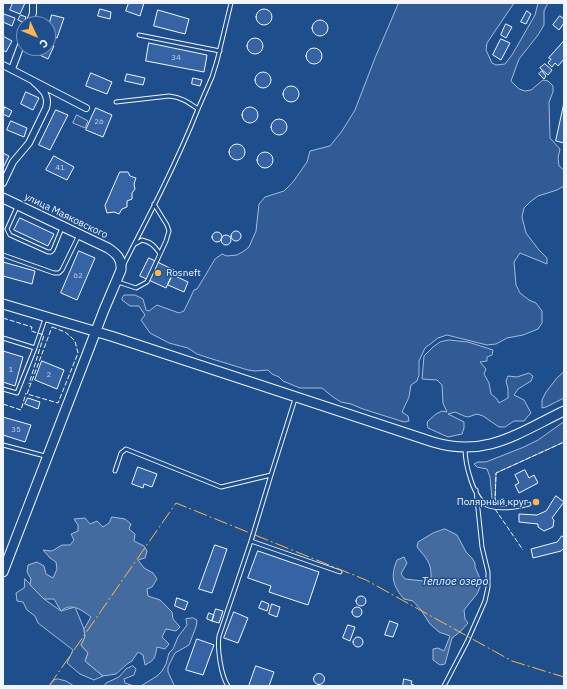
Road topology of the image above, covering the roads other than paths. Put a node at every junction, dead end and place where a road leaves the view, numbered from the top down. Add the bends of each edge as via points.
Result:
1 (33, 3) edge
2 (231, 3) edge
3 (32, 16) edge
4 (139, 35) dead end
5 (220, 51) junction
6 (17, 56) edge
7 (3, 64) edge
8 (12, 69) junction
9 (33, 81) junction
10 (116, 102) dead end
11 (86, 108) dead end
12 (198, 109) junction
13 (3, 183) edge
14 (3, 198) edge
15 (154, 204) junction
16 (18, 205) junction
17 (63, 227) junction
18 (79, 235) junction
19 (134, 245) junction
20 (160, 254) junction
21 (3, 255) edge
22 (121, 270) junction
23 (116, 281) junction
24 (3, 304) edge
25 (46, 317) junction
26 (96, 332) junction
27 (3, 338) edge
28 (35, 348) junction
29 (3, 389) edge
30 (296, 397) junction
31 (564, 410) edge
32 (4, 446) edge
33 (465, 448) junction
34 (47, 457) junction
35 (115, 471) dead end
36 (271, 475) junction
37 (476, 490) junction
38 (529, 504) dead end
39 (250, 541) junction
40 (3, 572) edge
41 (340, 572) dead end
42 (228, 686) edge
43 (444, 686) edge

1 - 3 street
2 - 5 lane
4 - 5 lane
5 - 12 lane
6 - 8 street
7 - 8 street
8 - 9 street
9 - 11 street
9 - 13 street via 44,90 48,103 30,143 13,162
10 - 12 lane via 177,96
12 - 15 lane
14 - 16 main road, улица Маяковского
15 - 19 lane
15 - 20 lane via 168,225 169,232
16 - 17 main road, улица Маяковского
16 - 17 lane via 7,229 10,235 51,252
17 - 18 main road, улица Маяковского
18 - 21 lane via 59,273
18 - 22 main road, улица Маяковского via 108,248 118,256 121,260
19 - 20 lane via 142,240 148,241
19 - 22 lane
20 - 23 lane via 146,282 136,288
22 - 23 main road
23 - 26 main road
24 - 25 main road
25 - 26 main road
25 - 28 lane
26 - 30 main road
26 - 34 main road
27 - 28 lane
28 - 29 lane via 17,393
30 - 33 main road via 437,444
30 - 36 lane
31 - 33 main road via 503,440 487,446
32 - 34 lane
33 - 37 lane via 466,466
34 - 40 main road
35 - 36 lane via 121,453 126,449 221,487
36 - 39 lane
37 - 38 lane via 482,500 490,506 503,508
37 - 43 lane via 488,587 485,601 467,642
39 - 41 lane
39 - 42 lane via 219,636 223,678

